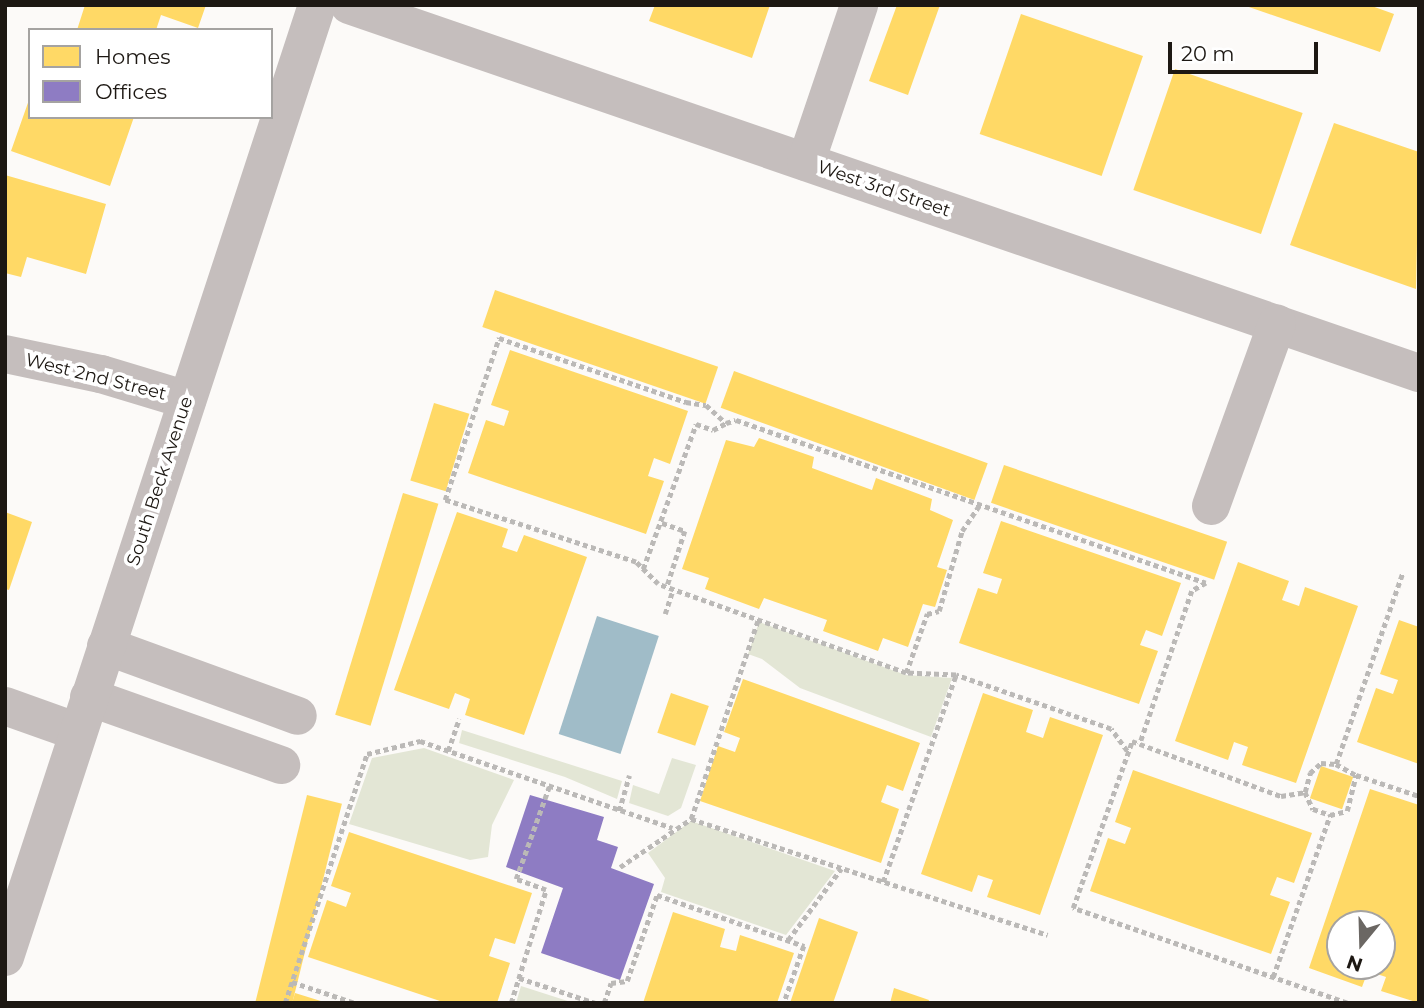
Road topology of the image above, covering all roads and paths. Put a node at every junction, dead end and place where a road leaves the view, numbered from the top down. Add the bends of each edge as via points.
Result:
1 (317, 5) edge
2 (349, 5) edge
3 (859, 5) edge
4 (806, 162) junction
5 (1277, 324) junction
6 (5, 354) edge
7 (1419, 373) edge
8 (187, 400) junction
9 (726, 423) junction
10 (980, 503) junction
11 (1211, 506) dead end
12 (662, 523) junction
13 (643, 569) junction
14 (1403, 572) dead end
15 (667, 587) junction
16 (673, 590) junction
17 (665, 614) dead end
18 (758, 620) junction
19 (106, 646) junction
20 (906, 673) junction
21 (956, 675) junction
22 (5, 706) edge
23 (84, 714) junction
24 (298, 716) dead end
25 (459, 719) dead end
26 (1140, 744) junction
27 (448, 751) junction
28 (1127, 751) junction
29 (1336, 764) junction
30 (282, 765) dead end
31 (629, 775) dead end
32 (1356, 775) junction
33 (549, 787) junction
34 (1305, 792) junction
35 (1419, 796) edge
36 (619, 811) junction
37 (1330, 815) junction
38 (691, 819) junction
39 (672, 828) junction
40 (620, 867) dead end
41 (841, 869) junction
42 (883, 882) junction
43 (1048, 935) dead end
44 (788, 940) junction
45 (5, 957) edge
46 (1273, 977) junction
47 (519, 978) junction
48 (292, 982) junction
49 (285, 1003) edge
50 (355, 1003) edge
51 (511, 1003) edge
52 (596, 1003) edge
53 (604, 1003) edge
54 (784, 1003) edge
55 (1347, 1003) edge

1 - 8 street, South Beck Avenue
2 - 4 street, West 3rd Street
3 - 4 street
4 - 5 street, West 3rd Street
5 - 7 street, West 3rd Street
5 - 11 street
6 - 8 street, West 2nd Street via 101,374
8 - 19 street, South Beck Avenue
9 - 10 path via 736,421
9 - 12 path via 713,430 696,424
9 - 13 path via 706,405 499,338 445,500 636,562
10 - 20 path via 962,531 939,611 927,614
10 - 26 path via 1206,583 1192,592
12 - 13 path
12 - 15 path via 685,530
13 - 15 path
14 - 29 path
15 - 16 path
16 - 17 path
16 - 18 path
18 - 20 path
18 - 38 path
19 - 23 street, South Beck Avenue
19 - 24 street
20 - 21 path
21 - 28 path via 1111,729
21 - 42 path
22 - 23 street
23 - 30 street
23 - 45 street, South Beck Avenue
25 - 27 path
26 - 28 path via 1132,741
26 - 34 path via 1281,796
27 - 33 path
27 - 48 path via 420,741 367,754
28 - 46 path via 1073,908
29 - 32 path
29 - 34 path via 1321,763 1310,773
31 - 36 path
32 - 35 path
32 - 37 path via 1347,811
33 - 36 path
33 - 47 path via 516,879 547,890
34 - 37 path via 1314,809
36 - 39 path
37 - 46 path
38 - 39 path
38 - 41 path
39 - 40 path
41 - 42 path
41 - 44 path
42 - 43 path
44 - 53 path via 657,895 627,981 611,983
44 - 54 path via 804,946
46 - 55 path
47 - 51 path
47 - 52 path
48 - 49 path
48 - 50 path

